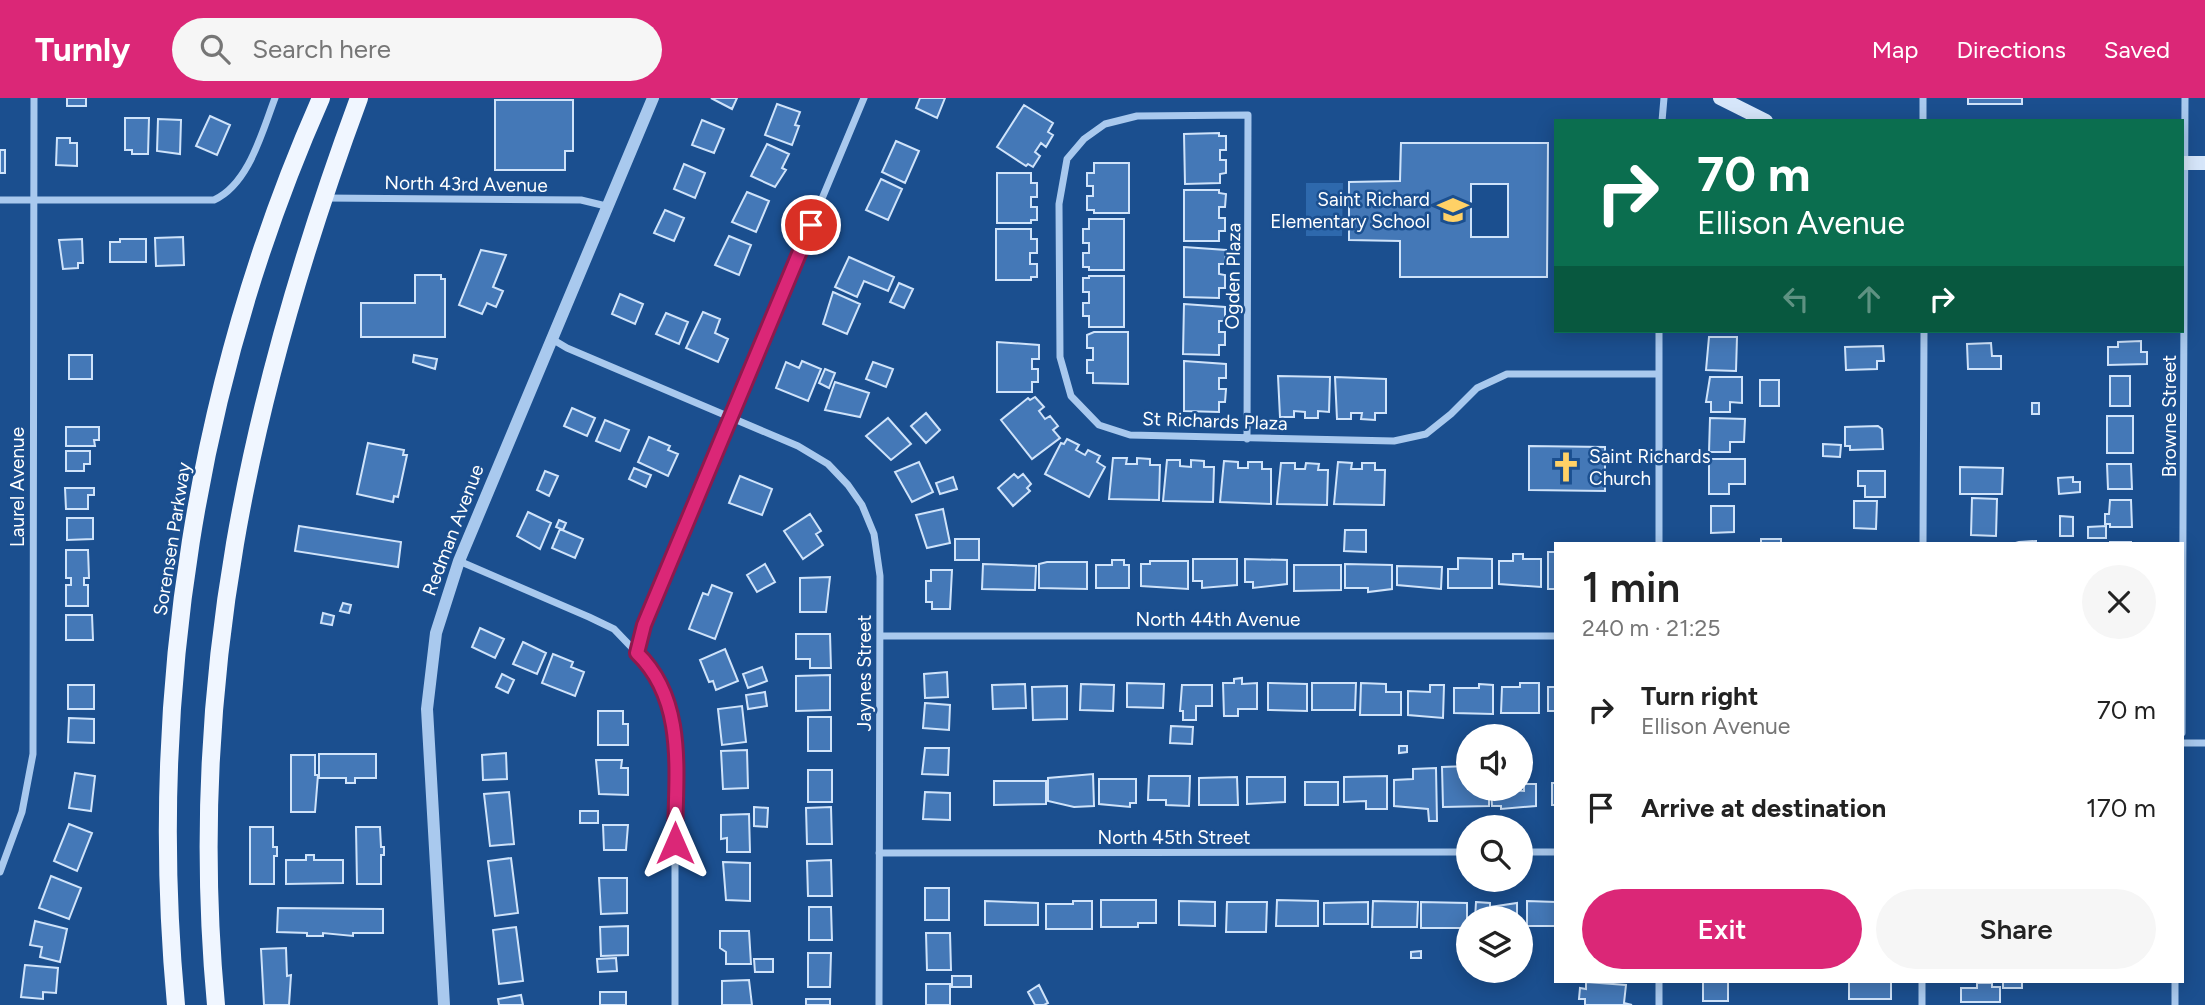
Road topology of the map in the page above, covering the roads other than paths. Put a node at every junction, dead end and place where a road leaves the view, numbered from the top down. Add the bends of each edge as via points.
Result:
1 (34, 98) edge
2 (275, 98) edge
3 (321, 98) edge
4 (359, 98) edge
5 (653, 98) edge
6 (864, 98) edge
7 (1664, 98) edge
8 (1720, 98) edge
9 (1923, 98) edge
10 (2185, 98) edge
11 (1248, 115) joint
12 (1661, 119) edge
13 (1762, 119) edge
14 (1923, 119) edge
15 (2184, 163) edge
16 (2205, 163) edge
17 (324, 198) junction
18 (0, 200) edge
19 (34, 200) junction
20 (606, 206) junction
21 (1660, 333) edge
22 (1924, 333) edge
23 (2183, 333) edge
24 (552, 339) junction
25 (1660, 374) junction
26 (730, 418) junction
27 (1247, 439) junction
28 (1659, 542) edge
29 (1923, 542) edge
30 (2183, 542) edge
31 (459, 561) junction
32 (880, 636) junction
33 (1554, 636) edge
34 (637, 653) junction
35 (2184, 743) edge
36 (2205, 743) edge
37 (1456, 852) edge
38 (1533, 852) edge
39 (1554, 852) edge
40 (879, 853) junction
41 (0, 872) edge
42 (1659, 983) edge
43 (1922, 983) edge
44 (2175, 983) edge
45 (176, 1005) edge
46 (216, 1005) edge
47 (444, 1005) edge
48 (675, 1005) edge
49 (879, 1005) edge
50 (1659, 1005) edge
51 (1922, 1005) edge
52 (2175, 1005) edge

1 - 19 street, Laurel Avenue
2 - 19 street via 240,181 214,200
3 - 45 main road, Sorensen Parkway via 273,215 234,340 192,536 171,736 167,869
4 - 17 main road
5 - 20 street, Redman Avenue
6 - 26 street
7 - 12 street
8 - 13 main road
9 - 14 street
10 - 15 street, Browne Street
11 - 27 street, Ogden Plaza
11 - 27 street, St Richards Plaza via 1137,116 1105,124 1067,159 1059,204 1059,357 1071,396 1099,425 1130,435
15 - 16 main road
17 - 20 street, North 43rd Avenue via 581,200
17 - 46 main road via 267,383 226,594 210,794
18 - 19 street
19 - 41 street, Laurel Avenue via 33,754 22,812
20 - 24 street, Redman Avenue
21 - 25 street
22 - 29 street
23 - 30 street, Browne Street
24 - 26 street, Jaynes Street
24 - 31 street, Redman Avenue
25 - 27 street, St Richards Plaza via 1507,374 1477,388 1426,434 1394,441
25 - 28 street
26 - 32 street, Jaynes Street via 815,455 862,505 874,534 880,576
26 - 34 street via 644,625
31 - 34 street via 614,629
31 - 47 street, Redman Avenue via 436,633 427,709
32 - 33 street, North 44th Avenue
32 - 40 street, Jaynes Street
34 - 48 street via 650,665 663,690 675,734
35 - 36 street
37 - 40 street, North 45th Street
38 - 39 street
40 - 49 street, Jaynes Street
42 - 50 street
43 - 51 street
44 - 52 street

